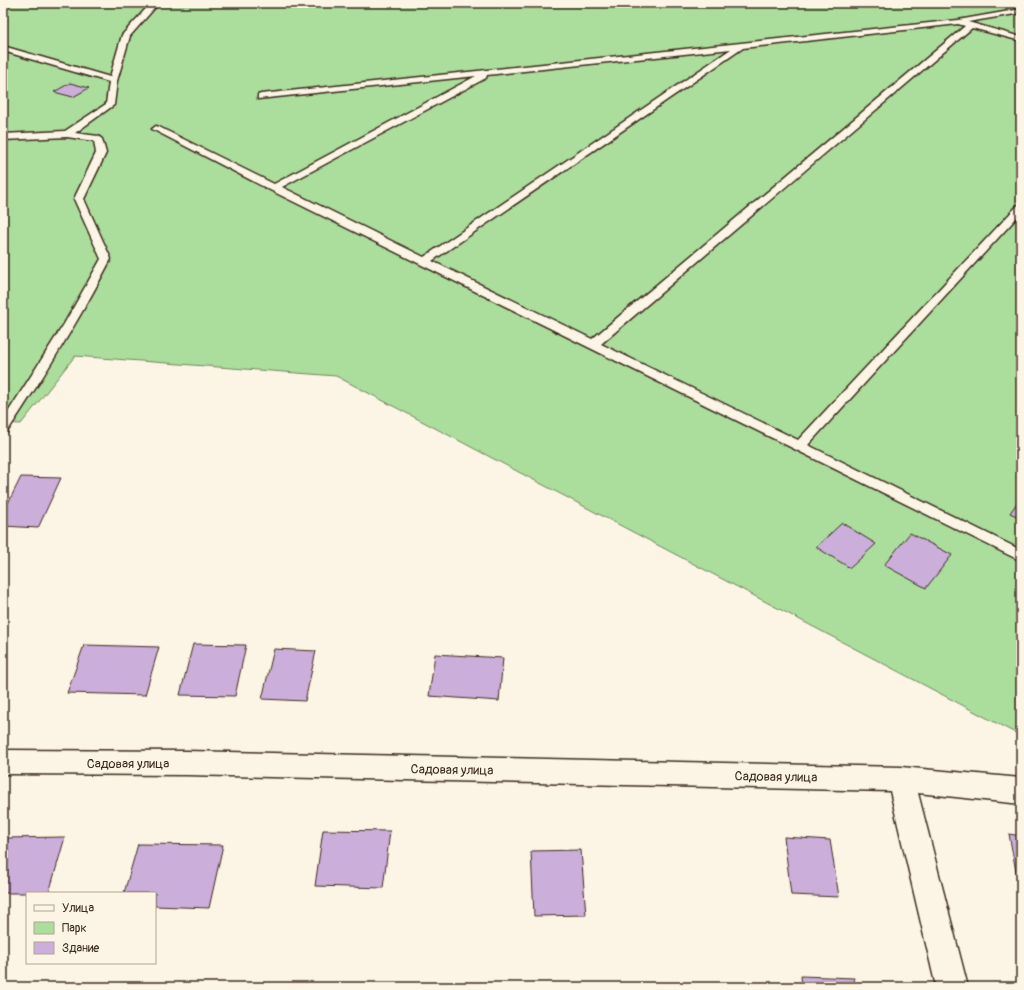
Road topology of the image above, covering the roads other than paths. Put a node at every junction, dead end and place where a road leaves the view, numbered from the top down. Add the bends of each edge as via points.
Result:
1 (155, 3) edge
2 (1021, 11) edge
3 (958, 22) junction
4 (971, 25) junction
5 (1021, 40) edge
6 (742, 45) junction
7 (3, 48) edge
8 (490, 72) junction
9 (113, 81) junction
10 (261, 97) dead end
11 (156, 129) dead end
12 (67, 134) junction
13 (3, 137) edge
14 (273, 188) junction
15 (1021, 207) edge
16 (424, 262) junction
17 (592, 345) junction
18 (3, 429) edge
19 (799, 447) junction
20 (1021, 556) edge
21 (3, 762) edge
22 (900, 779) junction
23 (1021, 791) edge
24 (952, 987) edge

1 - 9 lane via 126,35
2 - 3 lane
3 - 4 lane
3 - 6 lane
4 - 5 lane
4 - 17 lane
6 - 8 lane
6 - 16 lane
7 - 9 lane
8 - 10 lane
8 - 14 lane
9 - 12 lane via 110,105
11 - 14 lane
12 - 13 lane
12 - 18 lane via 98,139 101,153 79,199 106,259 86,297
14 - 16 lane
15 - 19 lane
16 - 17 lane
17 - 19 lane
19 - 20 lane
21 - 22 street, Садовая улица via 195,763
22 - 23 street, Садовая улица
22 - 24 street

